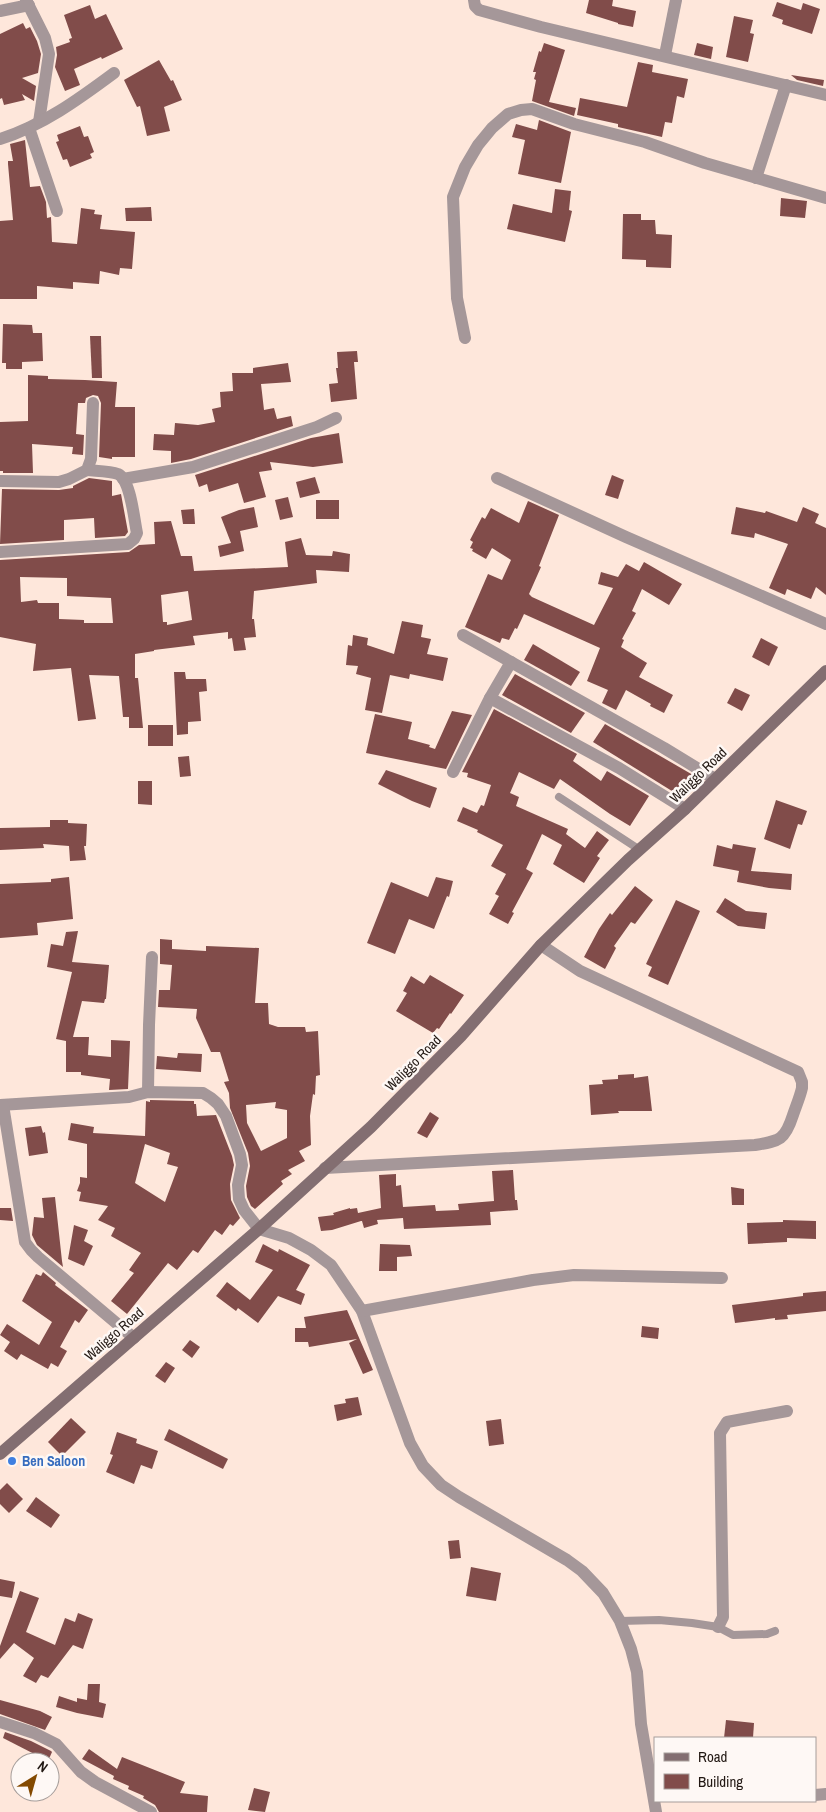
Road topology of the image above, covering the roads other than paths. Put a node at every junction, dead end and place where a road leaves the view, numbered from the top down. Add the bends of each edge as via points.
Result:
1 (474, 0) edge
2 (676, 0) edge
3 (27, 2) edge
4 (0, 11) edge
5 (664, 55) junction
6 (114, 73) dead end
7 (786, 85) junction
8 (826, 95) edge
9 (34, 125) junction
10 (0, 139) edge
11 (756, 178) junction
12 (826, 198) edge
13 (57, 211) dead end
14 (465, 338) dead end
15 (93, 403) dead end
16 (336, 418) dead end
17 (87, 470) junction
18 (497, 478) dead end
19 (123, 479) junction
20 (0, 481) edge
21 (0, 552) edge
22 (826, 624) edge
23 (463, 635) dead end
24 (511, 662) junction
25 (826, 671) edge
26 (490, 698) junction
27 (453, 772) dead end
28 (715, 780) junction
29 (559, 797) dead end
30 (685, 809) junction
31 (640, 850) junction
32 (541, 945) junction
33 (152, 957) dead end
34 (148, 1092) junction
35 (1, 1105) edge
36 (325, 1168) junction
37 (259, 1229) junction
38 (722, 1278) dead end
39 (362, 1311) junction
40 (134, 1338) junction
41 (787, 1411) dead end
42 (0, 1454) edge
43 (620, 1621) junction
44 (718, 1627) junction
45 (775, 1631) dead end
46 (0, 1722) edge
47 (653, 1790) edge
48 (151, 1812) edge

1 - 5 street via 479,10
2 - 5 street
3 - 4 street
3 - 9 street via 45,38 49,54
5 - 7 street
6 - 9 street
7 - 8 street
7 - 11 street
9 - 10 street
9 - 13 street
11 - 12 street
11 - 14 street via 532,109 508,114 478,146 453,197 457,298
15 - 17 street via 91,459
16 - 19 street via 193,467
17 - 19 street via 118,474
17 - 20 street via 59,482
18 - 22 street
19 - 21 street via 137,533 128,544
23 - 24 street
24 - 26 street
24 - 28 street
25 - 28 street, Waliggo Road
26 - 27 street
26 - 30 street via 619,768
28 - 30 street, Waliggo Road
29 - 31 lane
30 - 31 street, Waliggo Road
31 - 32 street, Waliggo Road
32 - 36 street, Waliggo Road via 461,1036
32 - 36 street via 580,971 798,1072 802,1088 788,1131 780,1139 755,1145
33 - 34 street
34 - 35 street via 129,1097
34 - 37 street via 203,1093 218,1104 240,1154 239,1199
35 - 40 street via 26,1242 38,1257
36 - 37 street, Waliggo Road
37 - 39 street via 289,1238 331,1265
37 - 40 street, Waliggo Road
38 - 39 street via 574,1275
39 - 43 street via 410,1443 423,1466 458,1497 582,1571 603,1593
40 - 42 street, Waliggo Road
41 - 44 street via 727,1422 720,1433 722,1617
43 - 44 lane via 659,1620
43 - 47 street via 637,1672 641,1724
44 - 45 lane via 733,1635
46 - 48 street via 56,1744 81,1772

